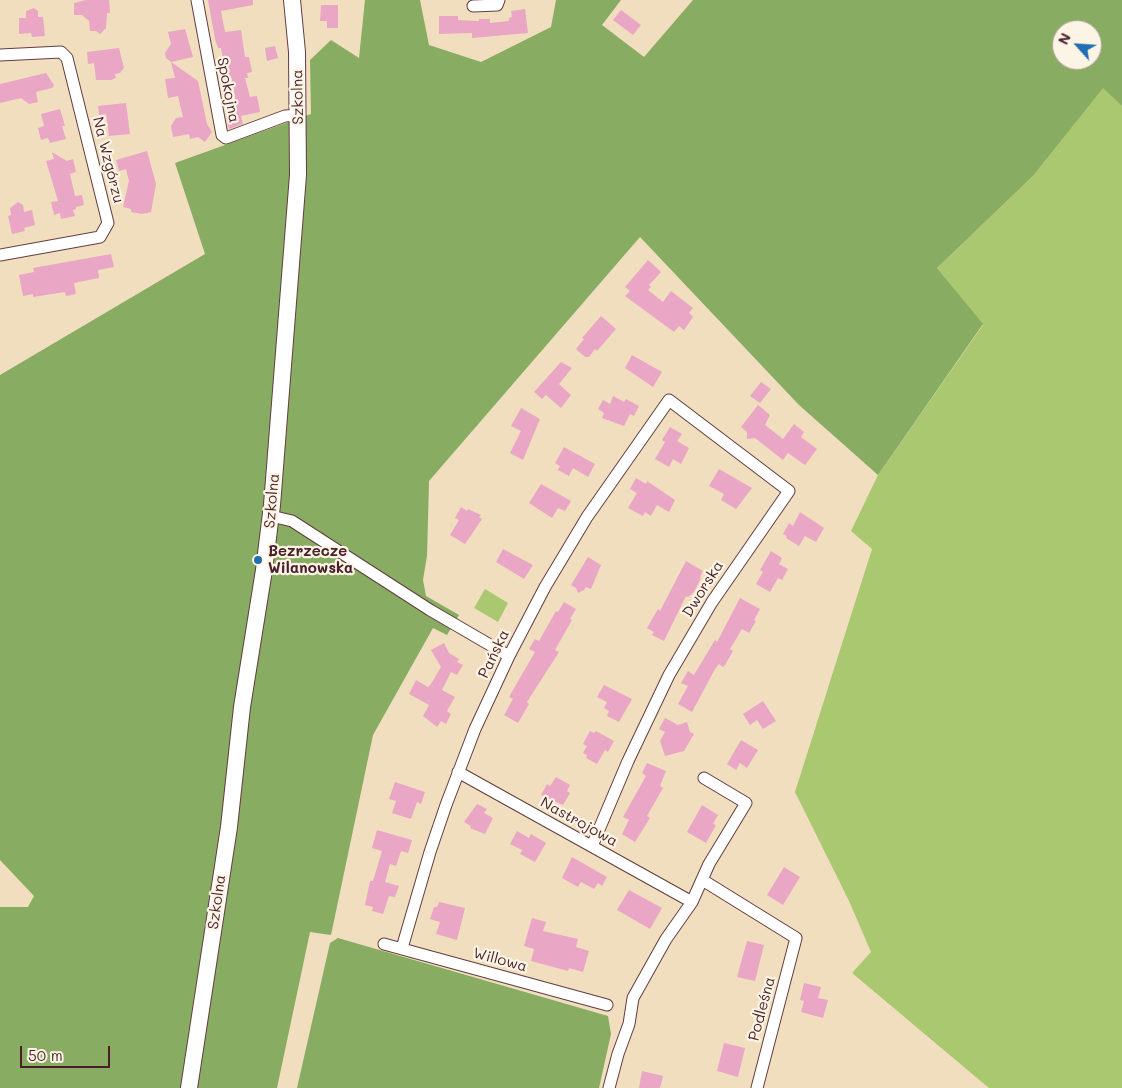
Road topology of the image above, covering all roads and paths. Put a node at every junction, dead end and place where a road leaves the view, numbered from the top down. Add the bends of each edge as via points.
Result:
1 (196, 0) edge
2 (292, 0) edge
3 (499, 0) edge
4 (473, 6) dead end
5 (0, 55) edge
6 (298, 115) junction
7 (0, 255) edge
8 (669, 400) joint
9 (271, 516) junction
10 (508, 656) junction
11 (458, 772) junction
12 (704, 778) dead end
13 (592, 846) junction
14 (704, 881) junction
15 (688, 900) junction
16 (384, 944) dead end
17 (402, 948) junction
18 (607, 1005) dead end
19 (189, 1088) edge
20 (609, 1088) edge
21 (757, 1088) edge

1 - 6 street, Spokojna via 222,135 226,138 285,116
2 - 6 street, Szkolna
3 - 4 street via 497,5
5 - 7 street, Na Wzgórzu via 61,52 67,58 108,223 100,237
6 - 9 street, Szkolna via 296,208
8 - 10 street, Pańska via 587,517
8 - 13 street, Dworska via 789,492 717,594 669,675 641,731
9 - 10 street via 292,521
9 - 19 street, Szkolna
10 - 11 street, Pańska
11 - 13 street, Nastrojowa
11 - 17 street, Pańska
12 - 14 street via 746,802 709,864
13 - 15 street, Nastrojowa
14 - 15 street
14 - 21 street, Podleśna via 796,938
15 - 20 street via 633,998 629,1024
16 - 17 street, Willowa
17 - 18 street, Willowa

